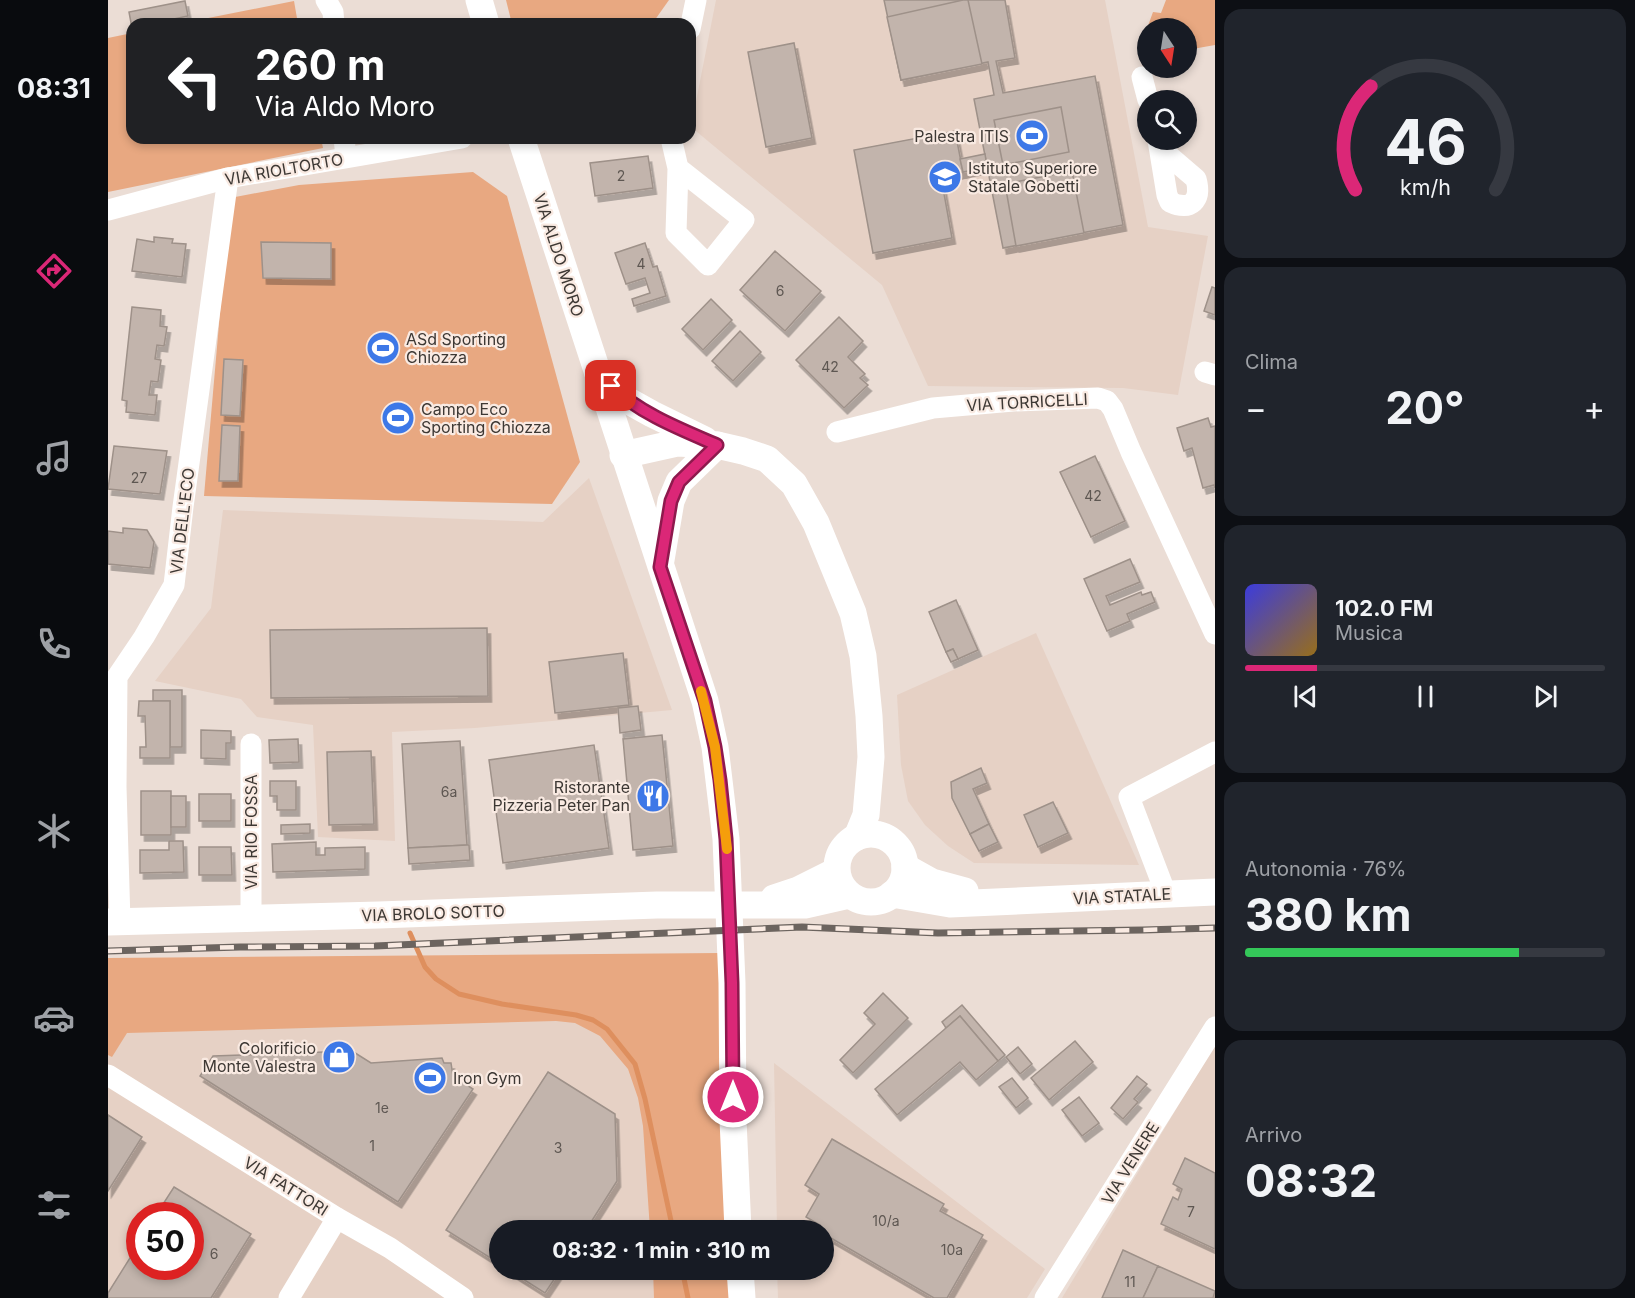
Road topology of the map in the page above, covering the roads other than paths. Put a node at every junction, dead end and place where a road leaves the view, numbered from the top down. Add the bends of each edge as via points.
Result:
1 (326, 0) edge
2 (479, 0) edge
3 (696, 0) edge
4 (334, 18) edge
5 (484, 18) edge
6 (692, 18) edge
7 (392, 144) edge
8 (523, 144) edge
9 (672, 144) edge
10 (345, 148) edge
11 (678, 168) dead end
12 (228, 178) junction
13 (108, 210) edge
14 (597, 373) junction
15 (837, 432) dead end
16 (717, 445) junction
17 (623, 455) junction
18 (660, 567) junction
19 (1215, 634) edge
20 (251, 744) dead end
21 (1215, 752) edge
22 (871, 757) junction
23 (856, 837) junction
24 (891, 840) junction
25 (905, 867) junction
26 (836, 871) junction
27 (1215, 891) edge
28 (892, 894) junction
29 (1166, 894) junction
30 (849, 895) junction
31 (1029, 900) junction
32 (757, 904) junction
33 (251, 919) junction
34 (114, 922) edge
35 (1215, 1027) edge
36 (108, 1075) edge
37 (337, 1218) junction
38 (738, 1220) edge
39 (740, 1280) edge
40 (289, 1298) edge
41 (464, 1298) edge
42 (741, 1298) edge
43 (1045, 1298) edge

1 - 4 street
2 - 5 main road
3 - 6 street
7 - 10 street, VIA RIOLTORTO
8 - 14 main road, VIA ALDO MORO
9 - 11 street
10 - 12 street, VIA RIOLTORTO
12 - 13 street, VIA RIOLTORTO
12 - 34 street, VIA DELL'ECO via 174,585 117,677
14 - 16 main road, VIA ALDO MORO via 625,399
14 - 17 main road, VIA ALDO MORO
15 - 19 street, VIA TORRICELLI via 933,408 1023,401 1107,401
16 - 17 main road via 686,459 646,460
16 - 18 main road, VIA ALDO MORO via 679,482 671,501
16 - 22 main road, VIA ALDO MORO via 767,459 794,484 816,523 853,613 864,656
17 - 18 main road, VIA ALDO MORO
18 - 38 main road, VIA ALDO MORO via 705,701 726,839
20 - 33 street, VIA RIO FOSSA
21 - 29 street via 1129,797
22 - 23 main road, VIA ALDO MORO via 866,815
22 - 24 main road, VIA ALDO MORO
23 - 24 main road via 874,834
23 - 26 main road via 843,847
24 - 25 main road via 901,852
25 - 28 main road
25 - 31 main road, VIA STATALE via 960,891
26 - 30 main road
26 - 32 main road, VIA BROLO SOTTO
27 - 29 main road, VIA STATALE
28 - 30 main road, VIA STATALE via 876,902
28 - 31 main road, VIA STATALE via 950,904
29 - 31 main road, VIA STATALE
30 - 32 main road, VIA BROLO SOTTO via 805,905
32 - 33 main road, VIA BROLO SOTTO
33 - 34 main road, VIA BROLO SOTTO
35 - 43 street, VIA VENERE
36 - 37 street, VIA FATTORI
37 - 40 street
37 - 41 street, VIA FATTORI
39 - 42 main road

